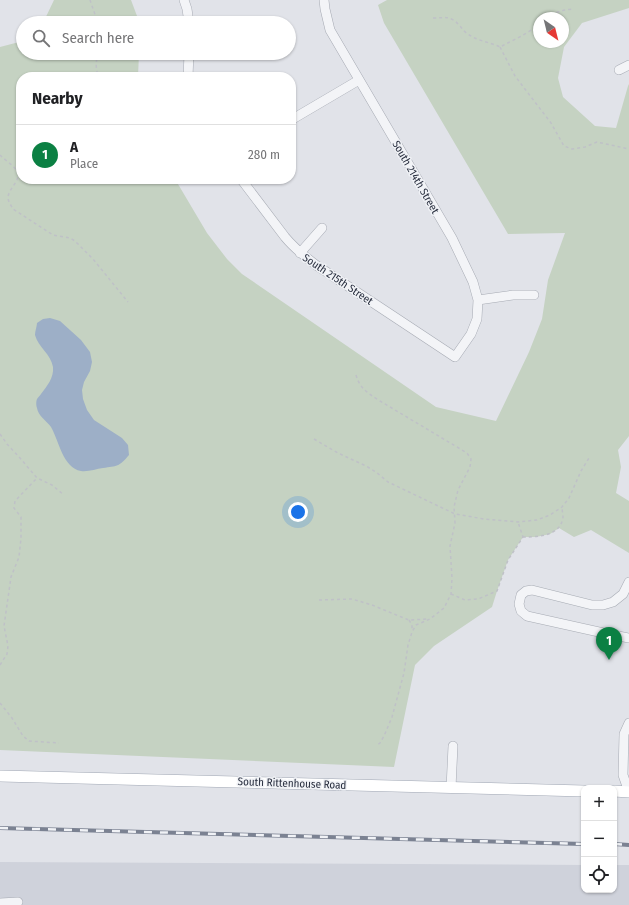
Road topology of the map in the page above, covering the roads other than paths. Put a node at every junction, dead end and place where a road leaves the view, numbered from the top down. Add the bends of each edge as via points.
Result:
1 (184, 0) edge
2 (324, 0) edge
3 (188, 16) edge
4 (189, 60) edge
5 (629, 65) edge
6 (619, 70) dead end
7 (188, 72) edge
8 (359, 80) junction
9 (296, 117) edge
10 (245, 184) edge
11 (322, 228) dead end
12 (300, 253) junction
13 (534, 295) dead end
14 (478, 300) junction
15 (455, 357) joint
16 (629, 582) edge
17 (629, 638) edge
18 (629, 723) edge
19 (453, 746) dead end
20 (0, 776) edge
21 (451, 788) junction
22 (581, 791) edge
23 (617, 791) edge
24 (629, 792) edge
25 (18, 902) dead end
26 (0, 903) edge

1 - 3 street
2 - 8 street, South 214th Street via 330,30
4 - 7 street
5 - 6 street
8 - 9 street
8 - 14 street, South 214th Street via 452,238 473,282
10 - 12 street, South 215th Street
11 - 12 street
12 - 15 street, South 215th Street
13 - 14 street
14 - 15 street, South 214th Street via 478,319
16 - 17 street via 623,594 613,602 603,605 592,605 532,590 521,595 519,604 521,611 528,616
18 - 24 street via 624,734 623,775
19 - 21 street
20 - 21 main road, South Rittenhouse Road
21 - 22 main road, South Rittenhouse Road
23 - 24 main road
25 - 26 street

